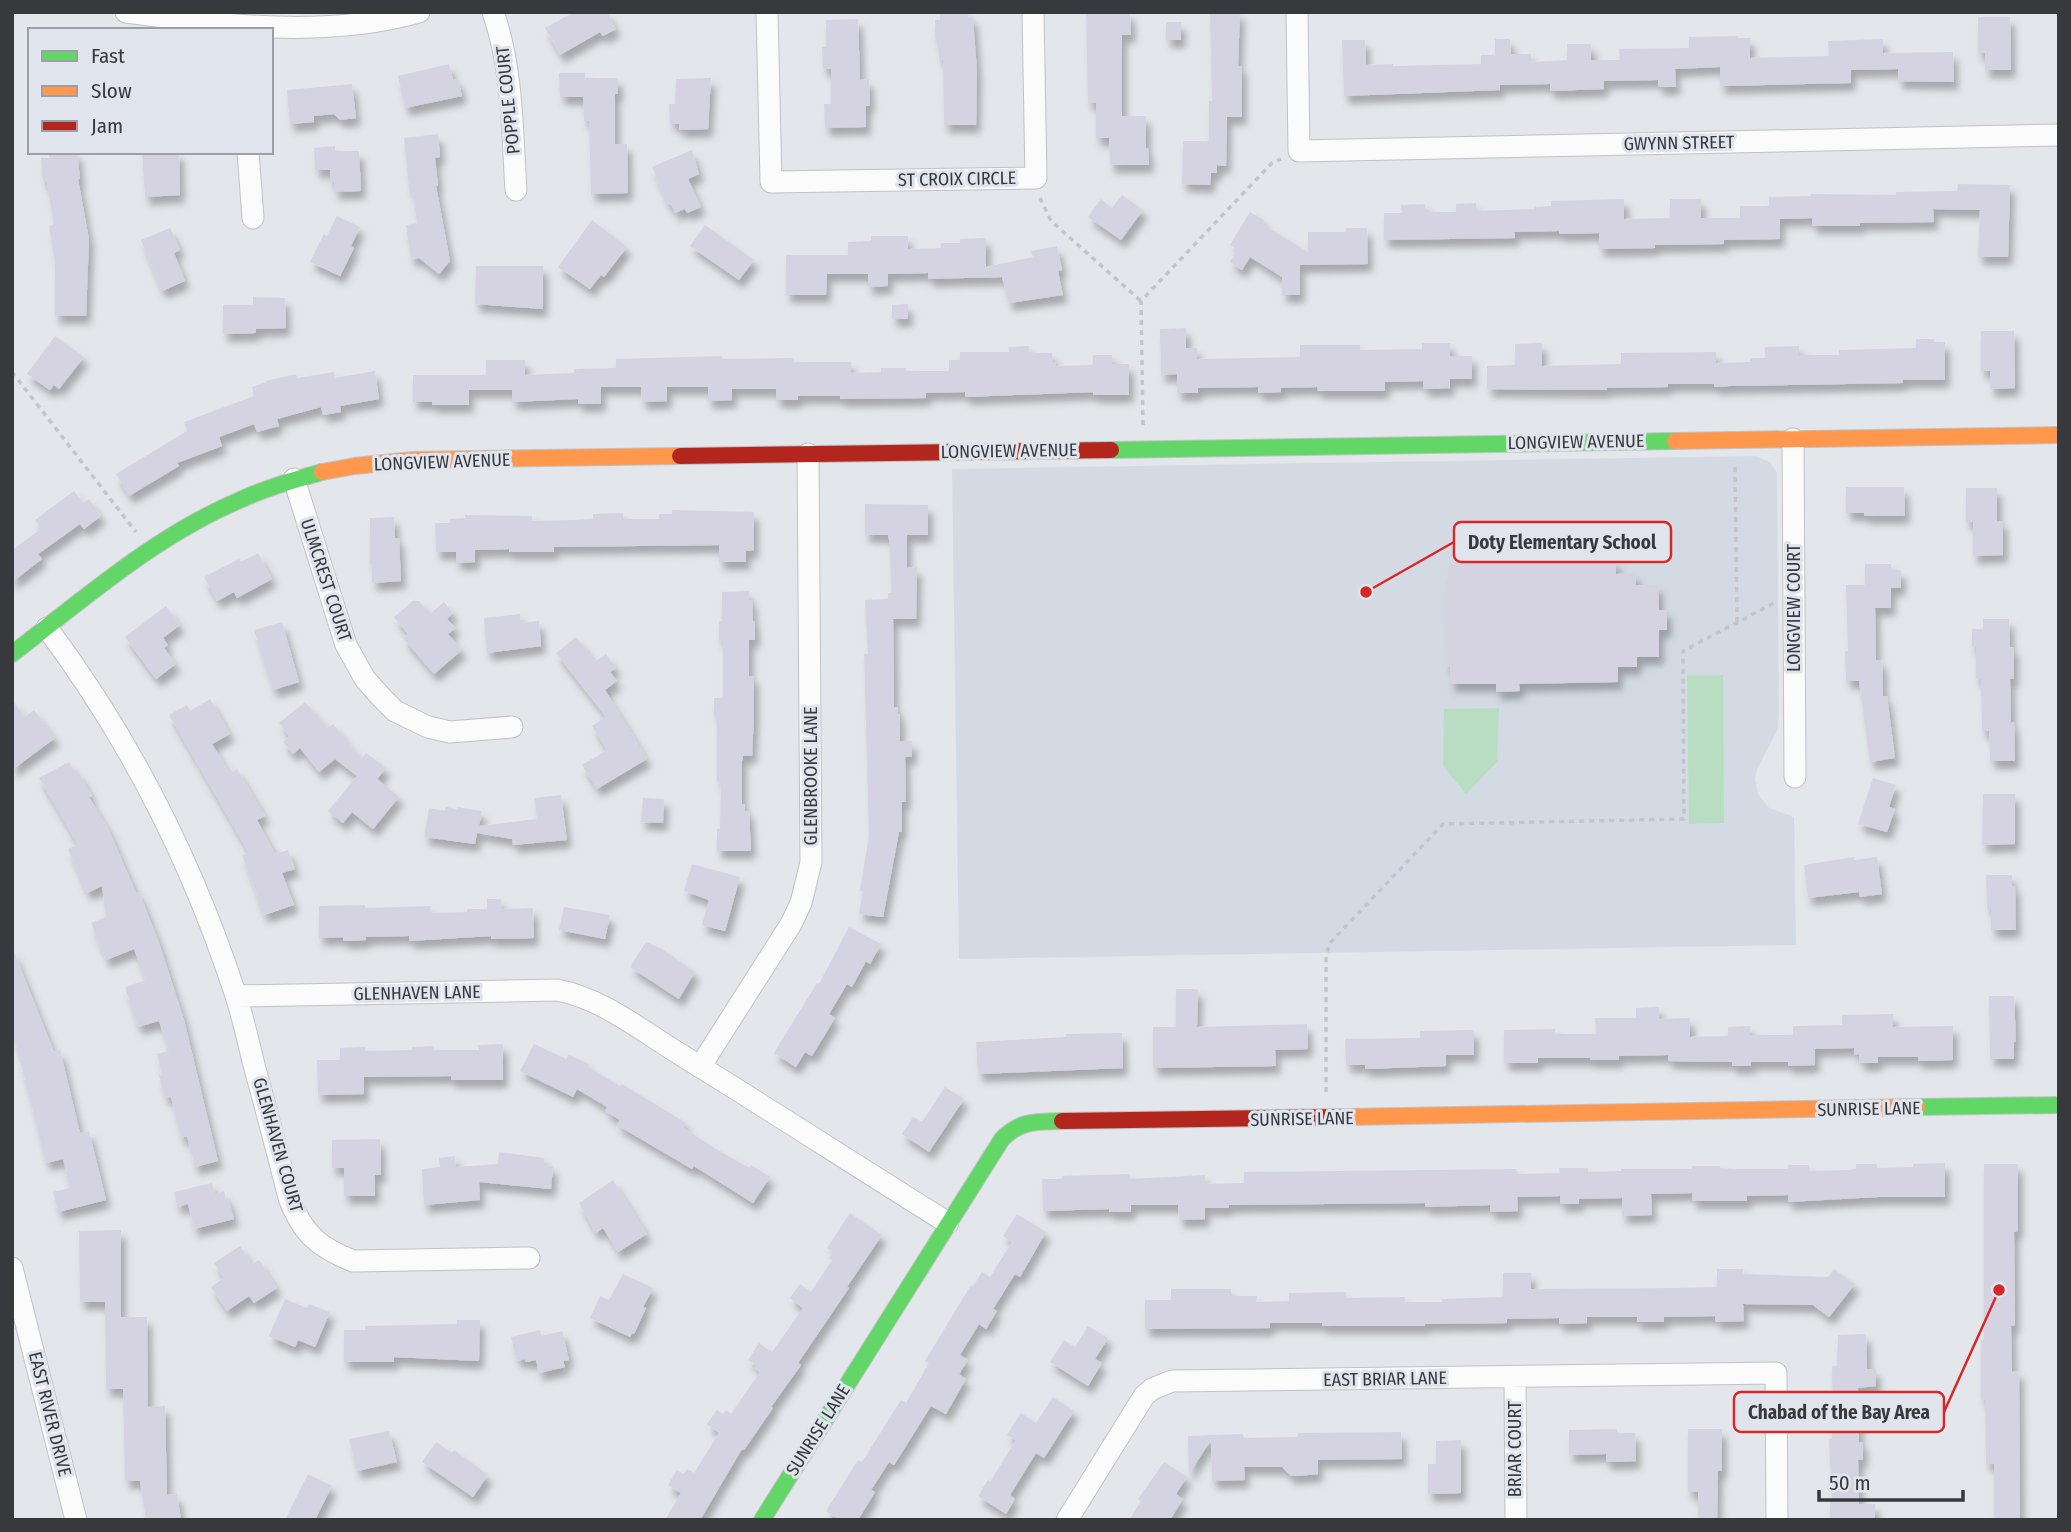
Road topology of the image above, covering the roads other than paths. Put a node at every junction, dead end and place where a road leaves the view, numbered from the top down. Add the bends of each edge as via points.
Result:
1 (126, 12) edge
2 (419, 12) edge
3 (493, 12) edge
4 (767, 12) edge
5 (1032, 12) edge
6 (1297, 12) edge
7 (378, 16) edge
8 (239, 28) edge
9 (2059, 135) edge
10 (248, 154) edge
11 (516, 190) dead end
12 (253, 218) dead end
13 (2059, 435) edge
14 (1793, 439) junction
15 (808, 454) junction
16 (295, 479) junction
17 (47, 628) junction
18 (12, 654) edge
19 (512, 727) dead end
20 (1795, 777) dead end
21 (236, 996) junction
22 (700, 1067) junction
23 (2059, 1105) edge
24 (948, 1223) junction
25 (529, 1258) dead end
26 (12, 1268) edge
27 (1515, 1378) junction
28 (76, 1520) edge
29 (762, 1520) edge
30 (1067, 1520) edge
31 (1516, 1520) edge
32 (1777, 1520) edge

1 - 8 street
2 - 7 street
3 - 11 street, POPPLE COURT via 508,72
4 - 5 street, ST CROIX CIRCLE via 771,182 1036,178
6 - 9 street, GWYNN STREET via 1299,151
7 - 8 street via 314,28
10 - 12 street
13 - 14 street, LONGVIEW AVENUE
14 - 15 street, LONGVIEW AVENUE
14 - 20 street, LONGVIEW COURT
15 - 16 street, LONGVIEW AVENUE via 397,462
15 - 22 street, GLENBROOKE LANE via 812,842 808,882 791,924
16 - 17 street, LONGVIEW AVENUE via 253,493 178,530
16 - 19 street, ULMCREST COURT via 346,645 365,679 395,711 428,727 450,732
17 - 18 street, LONGVIEW AVENUE
17 - 21 street via 99,702 155,799 197,890
21 - 22 street, GLENHAVEN LANE via 557,990 594,1002
21 - 25 street, GLENHAVEN COURT via 289,1198 309,1234 328,1251 353,1261
22 - 24 street, GLENHAVEN LANE
23 - 24 street, SUNRISE LANE via 1029,1122 1002,1139
24 - 29 street, SUNRISE LANE
26 - 28 street, EAST RIVER DRIVE
27 - 30 street, EAST BRIAR LANE via 1161,1384 1144,1396
27 - 31 street, BRIAR COURT
27 - 32 street, EAST BRIAR LANE via 1776,1373

